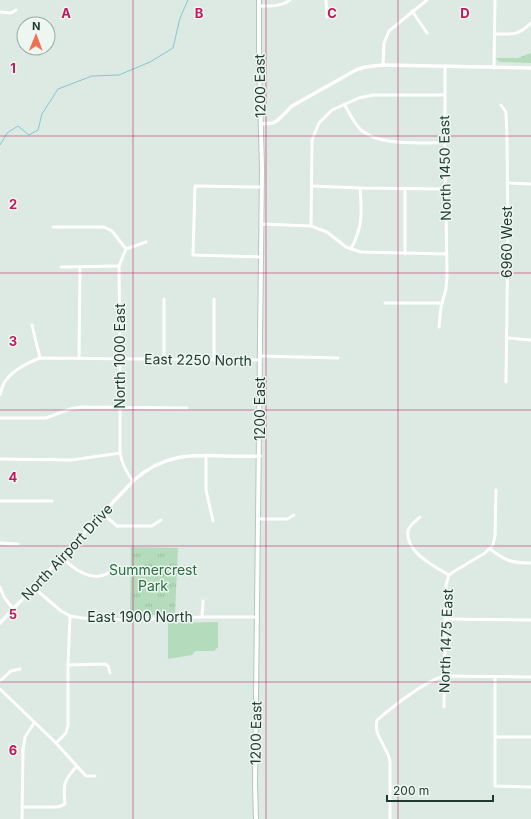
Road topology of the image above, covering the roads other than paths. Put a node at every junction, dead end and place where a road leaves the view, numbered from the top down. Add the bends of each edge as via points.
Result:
1 (259, 0) edge
2 (290, 0) edge
3 (326, 0) edge
4 (427, 0) edge
5 (495, 0) edge
6 (259, 6) junction
7 (16, 10) dead end
8 (412, 11) junction
9 (0, 12) edge
10 (327, 18) dead end
11 (531, 23) edge
12 (427, 33) dead end
13 (495, 34) junction
14 (383, 65) junction
15 (445, 66) junction
16 (494, 68) junction
17 (531, 68) edge
18 (444, 95) junction
19 (344, 104) junction
20 (501, 105) dead end
21 (261, 124) junction
22 (445, 143) junction
23 (507, 184) junction
24 (531, 184) edge
25 (312, 186) junction
26 (262, 187) junction
27 (360, 188) junction
28 (405, 188) junction
29 (446, 188) junction
30 (262, 224) junction
31 (311, 226) junction
32 (54, 227) dead end
33 (146, 242) dead end
34 (126, 249) junction
35 (351, 249) junction
36 (405, 254) junction
37 (447, 254) junction
38 (261, 257) junction
39 (119, 266) junction
40 (61, 267) dead end
41 (80, 267) junction
42 (164, 299) dead end
43 (214, 299) dead end
44 (385, 303) dead end
45 (442, 303) junction
46 (32, 325) dead end
47 (439, 328) dead end
48 (507, 338) junction
49 (531, 340) edge
50 (40, 358) junction
51 (79, 358) junction
52 (260, 358) junction
53 (338, 358) dead end
54 (120, 359) junction
55 (164, 359) junction
56 (214, 360) junction
57 (0, 380) edge
58 (506, 382) dead end
59 (4, 383) junction
60 (0, 395) edge
61 (120, 408) junction
62 (187, 408) dead end
63 (0, 418) edge
64 (120, 453) junction
65 (206, 455) junction
66 (260, 456) junction
67 (0, 459) edge
68 (133, 481) junction
69 (496, 490) dead end
70 (0, 501) edge
71 (52, 501) dead end
72 (103, 514) junction
73 (294, 515) dead end
74 (420, 517) dead end
75 (259, 519) junction
76 (161, 520) dead end
77 (213, 521) dead end
78 (0, 543) edge
79 (18, 544) dead end
80 (490, 549) junction
81 (62, 556) junction
82 (531, 563) edge
83 (108, 573) dead end
84 (450, 575) junction
85 (0, 587) edge
86 (33, 587) junction
87 (203, 601) dead end
88 (13, 609) junction
89 (70, 616) junction
90 (202, 617) junction
91 (258, 617) junction
92 (445, 619) junction
93 (531, 620) edge
94 (0, 623) edge
95 (68, 665) junction
96 (20, 669) dead end
97 (110, 673) dead end
98 (444, 676) junction
99 (495, 677) junction
100 (531, 678) edge
101 (0, 681) edge
102 (0, 689) edge
103 (444, 707) dead end
104 (34, 723) junction
105 (495, 736) junction
106 (531, 737) edge
107 (56, 743) junction
108 (77, 766) junction
109 (95, 776) dead end
110 (531, 787) edge
111 (22, 807) junction
112 (22, 819) edge
113 (256, 819) edge
114 (390, 819) edge

1 - 6 main road, 1200 East
2 - 6 street via 274,6
3 - 10 street
4 - 8 street
5 - 13 street
6 - 21 main road, 1200 East
7 - 9 street via 10,13
8 - 12 street
8 - 14 street via 386,36
11 - 13 street via 523,32
13 - 16 street
14 - 15 street
14 - 21 street via 356,70 292,106 273,123
15 - 16 street
15 - 18 street, North 1450 East
16 - 17 street
18 - 19 street via 372,95
18 - 22 street, North 1450 East
19 - 22 street via 360,129 378,139
19 - 25 street via 332,110 319,124 312,140
20 - 23 street, 6960 West via 506,112
21 - 26 main road, 1200 East
22 - 29 street, North 1450 East
23 - 24 street
23 - 48 street, 6960 West
25 - 27 street
25 - 31 street
26 - 30 main road, 1200 East
26 - 38 street via 195,186 193,255
27 - 28 street
27 - 35 street via 361,224
28 - 29 street
28 - 36 street
29 - 37 street, North 1450 East
30 - 31 street
30 - 38 main road, 1200 East
31 - 35 street via 327,232
32 - 34 street via 104,227 112,231
33 - 34 street
34 - 39 street, North 1000 East
35 - 36 street via 360,252
36 - 37 street
37 - 45 street, North 1450 East via 447,284
38 - 52 main road, 1200 East
39 - 41 street
39 - 54 street, North 1000 East
40 - 41 street
41 - 51 street
42 - 55 street
43 - 56 street
44 - 45 street
45 - 47 street, North 1450 East
46 - 50 street
48 - 49 street
48 - 58 street, 6960 West
50 - 51 street, East 2250 North
50 - 59 street via 16,370
51 - 54 street, East 2250 North
52 - 53 street, East 2250 North
52 - 56 street, East 2250 North
52 - 66 main road, 1200 East
54 - 55 street, East 2250 North
54 - 61 street, North 1000 East
55 - 56 street, East 2250 North
57 - 59 street
59 - 60 street
61 - 62 street
61 - 63 street via 75,408 46,418
61 - 64 street, North 1000 East
64 - 67 street via 72,460
64 - 68 street, North 1000 East via 121,462
65 - 66 street, North Airport Drive
65 - 68 street, North Airport Drive via 166,460
65 - 77 street via 206,490
66 - 75 main road, 1200 East
68 - 72 street, North Airport Drive
69 - 80 street via 496,536
70 - 71 street
72 - 76 street via 117,526 152,526
72 - 81 street, North Airport Drive
73 - 75 street via 287,519
74 - 84 street via 408,531 413,549 418,555
75 - 91 main road, 1200 East
78 - 79 street
80 - 82 street via 511,562
80 - 84 street, North 1475 East
81 - 83 street via 71,566 86,574 103,576
81 - 86 street, North Airport Drive
84 - 92 street, North 1475 East via 446,585
85 - 88 street
86 - 88 street, North Airport Drive
86 - 89 street, East 1900 North via 56,608
87 - 90 street
88 - 94 street, North Airport Drive
89 - 90 street, East 1900 North via 125,620
89 - 95 street
90 - 91 street, East 1900 North
91 - 113 main road, 1200 East
92 - 93 street
92 - 98 street, North 1475 East
95 - 97 street via 104,664 108,666
95 - 107 street via 68,725 66,733
96 - 101 street via 11,671
98 - 99 street
98 - 103 street, North 1475 East
98 - 114 street via 435,678 418,689 377,720 375,728 390,762
99 - 100 street
99 - 105 street
102 - 104 street
104 - 107 street
104 - 111 street via 25,737 22,750
105 - 106 street
105 - 110 street via 494,786
107 - 108 street
108 - 109 street via 86,776
108 - 111 street via 64,784 65,804 58,808
111 - 112 street

